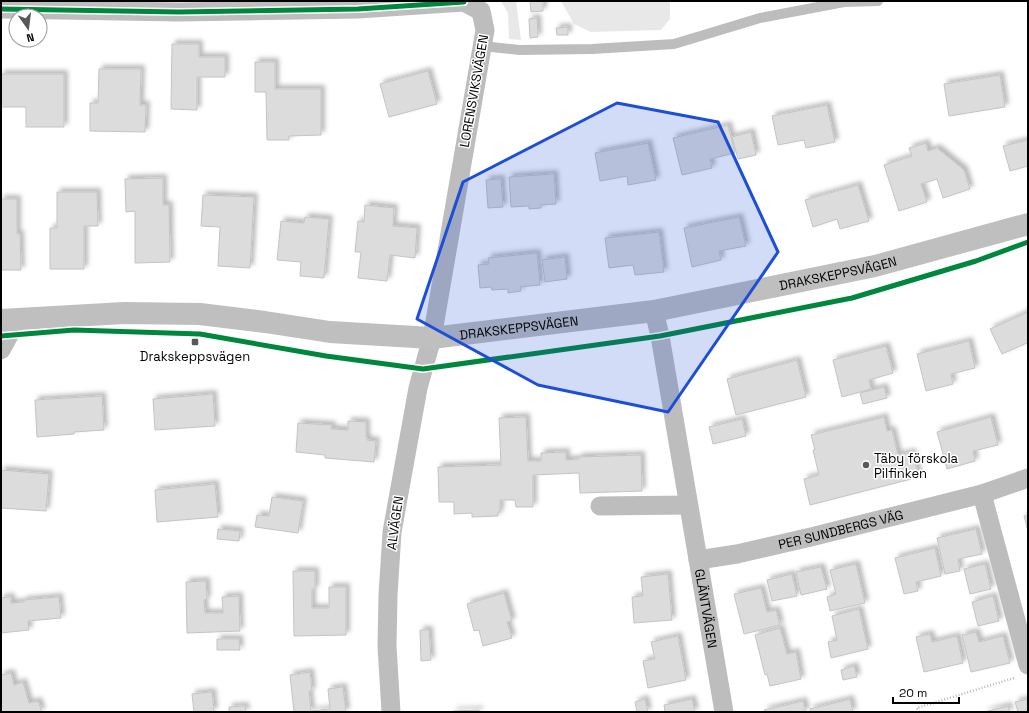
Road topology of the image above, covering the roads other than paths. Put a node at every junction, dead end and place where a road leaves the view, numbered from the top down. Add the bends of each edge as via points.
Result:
1 (878, 1) edge
2 (1, 9) edge
3 (482, 46) junction
4 (1028, 224) edge
5 (654, 311) junction
6 (10, 320) edge
7 (432, 338) junction
8 (1, 350) edge
9 (1028, 478) edge
10 (982, 494) junction
11 (688, 505) junction
12 (600, 506) dead end
13 (698, 560) junction
14 (1024, 670) edge
15 (391, 712) edge
16 (724, 712) edge

1 - 3 lane via 844,2 760,18 674,44 520,50
2 - 3 street, LORENSVIKSVÄGEN via 186,12 358,9 464,2 481,11 485,30
3 - 7 street, LORENSVIKSVÄGEN
4 - 5 street, DRAKSKEPPSVÄGEN via 875,266
5 - 7 street, DRAKSKEPPSVÄGEN
5 - 11 street, GLÄNTVÄGEN
6 - 7 street, DRAKSKEPPSVÄGEN via 124,313 200,314 330,332
6 - 8 street
7 - 15 street, ALVÄGEN via 418,388 392,532 387,646
9 - 10 street, PER SUNDBERGS VÄG
10 - 13 street, PER SUNDBERGS VÄG via 811,537
10 - 14 street
11 - 12 street
11 - 13 street, GLÄNTVÄGEN
13 - 16 street, GLÄNTVÄGEN

